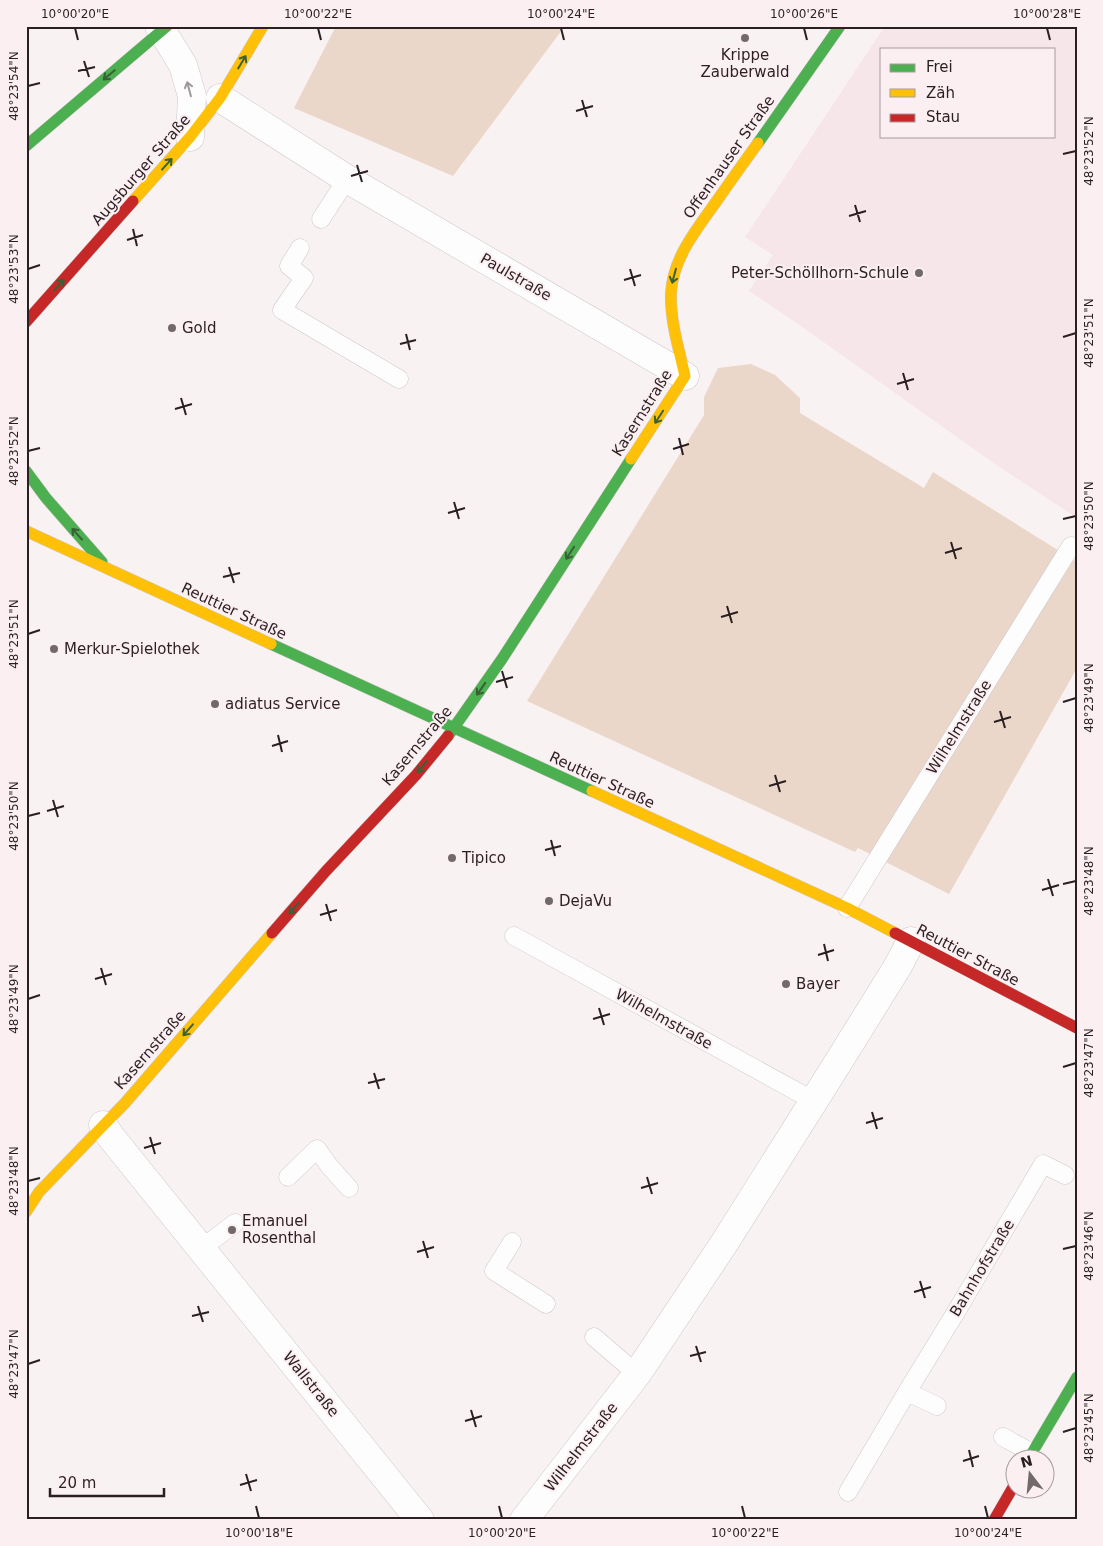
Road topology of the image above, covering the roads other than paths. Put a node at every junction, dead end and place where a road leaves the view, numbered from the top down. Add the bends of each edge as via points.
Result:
1 (263, 26) edge
2 (840, 26) edge
3 (163, 28) edge
4 (220, 98) junction
5 (190, 137) junction
6 (26, 146) edge
7 (347, 179) junction
8 (320, 219) dead end
9 (694, 232) joint
10 (300, 248) dead end
11 (26, 322) edge
12 (685, 376) junction
13 (399, 379) dead end
14 (26, 471) edge
15 (26, 531) edge
16 (1071, 546) dead end
17 (110, 570) junction
18 (454, 730) junction
19 (847, 908) junction
20 (514, 936) dead end
21 (911, 941) junction
22 (1077, 1028) edge
23 (814, 1101) junction
24 (103, 1125) junction
25 (1065, 1175) dead end
26 (288, 1177) dead end
27 (349, 1188) dead end
28 (30, 1196) edge
29 (235, 1223) dead end
30 (512, 1242) dead end
31 (201, 1249) junction
32 (546, 1304) dead end
33 (594, 1337) dead end
34 (637, 1374) junction
35 (1077, 1377) edge
36 (907, 1392) junction
37 (937, 1406) dead end
38 (1003, 1437) dead end
39 (1019, 1448) edge
40 (1035, 1448) edge
41 (848, 1492) dead end
42 (1007, 1498) edge
43 (420, 1520) edge
44 (524, 1520) edge
45 (994, 1520) edge

4 -> 1 street, Augsburger Straße
2 - 9 street, Offenhauser Straße
5 -> 3 street via 192,96 183,65
3 -> 6 street
4 - 5 street, Augsburger Straße
4 - 7 street, Paulstraße
11 -> 5 street, Augsburger Straße
7 - 8 lane
7 - 12 street, Paulstraße
9 -> 12 street, Kasernstraße via 675,269 671,285 671,304
10 - 13 lane via 289,266 304,278 282,310
12 -> 18 street, Kasernstraße
17 -> 14 street, Reuttier Straße
15 - 17 street, Reuttier Straße
16 - 19 lane, Wilhelmstraße
17 - 18 street, Reuttier Straße
18 - 19 street, Reuttier Straße
18 -> 24 street, Kasernstraße
19 - 21 street, Reuttier Straße
20 - 23 lane, Wilhelmstraße
21 - 22 street, Reuttier Straße
21 - 23 street, Wilhelmstraße
23 - 34 street, Wilhelmstraße
24 - 28 street, Kasernstraße
24 - 31 street, Wallstraße
25 - 36 lane, Bahnhofstraße via 1043,1164
26 - 27 lane via 317,1149
29 - 31 lane
30 - 32 lane via 491,1276
31 - 43 street, Wallstraße
33 - 34 lane
34 - 44 street, Wilhelmstraße
35 - 40 street
36 - 37 lane
36 - 41 lane, Bahnhofstraße
38 - 39 lane
42 - 45 street

